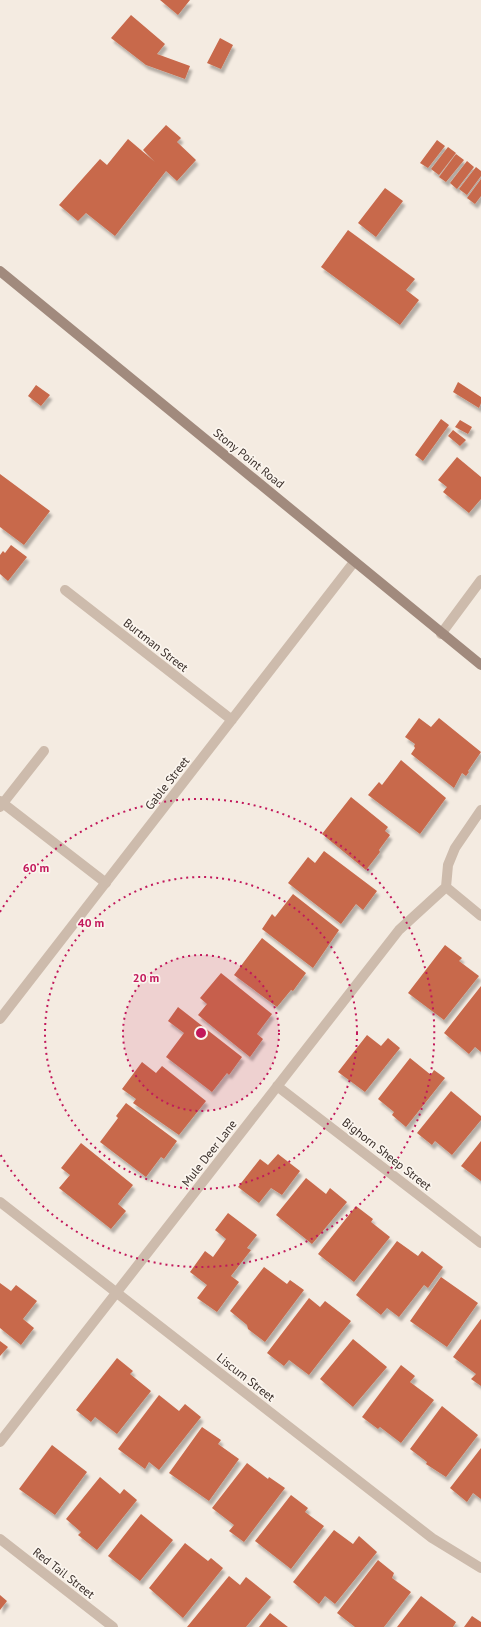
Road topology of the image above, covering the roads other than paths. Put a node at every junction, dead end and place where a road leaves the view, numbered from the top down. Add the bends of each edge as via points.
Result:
1 (0, 271) edge
2 (354, 562) junction
3 (481, 580) edge
4 (65, 590) dead end
5 (442, 634) junction
6 (481, 665) edge
7 (232, 720) junction
8 (44, 752) dead end
9 (1, 804) edge
10 (481, 810) edge
11 (106, 883) junction
12 (446, 887) junction
13 (481, 916) edge
14 (0, 1019) edge
15 (277, 1086) junction
16 (0, 1202) edge
17 (481, 1244) edge
18 (116, 1293) junction
19 (0, 1442) edge
20 (0, 1539) edge
21 (481, 1568) edge
22 (113, 1627) edge

1 - 2 main road, Stony Point Road
2 - 5 main road, Stony Point Road
2 - 7 street, Gable Street
3 - 5 street
4 - 7 street, Burtman Street
5 - 6 main road, Stony Point Road
7 - 11 street, Gable Street
8 - 9 street
9 - 11 street
10 - 12 street via 455,848 448,865
11 - 14 street, Gable Street
12 - 13 street
12 - 15 street, Mule Deer Lane via 399,930
15 - 17 street, Bighorn Sheep Street
15 - 18 street, Mule Deer Lane
16 - 18 street, Liscum Street
18 - 19 street, Mule Deer Lane
18 - 21 street, Liscum Street via 432,1538
20 - 22 street, Red Tail Street

